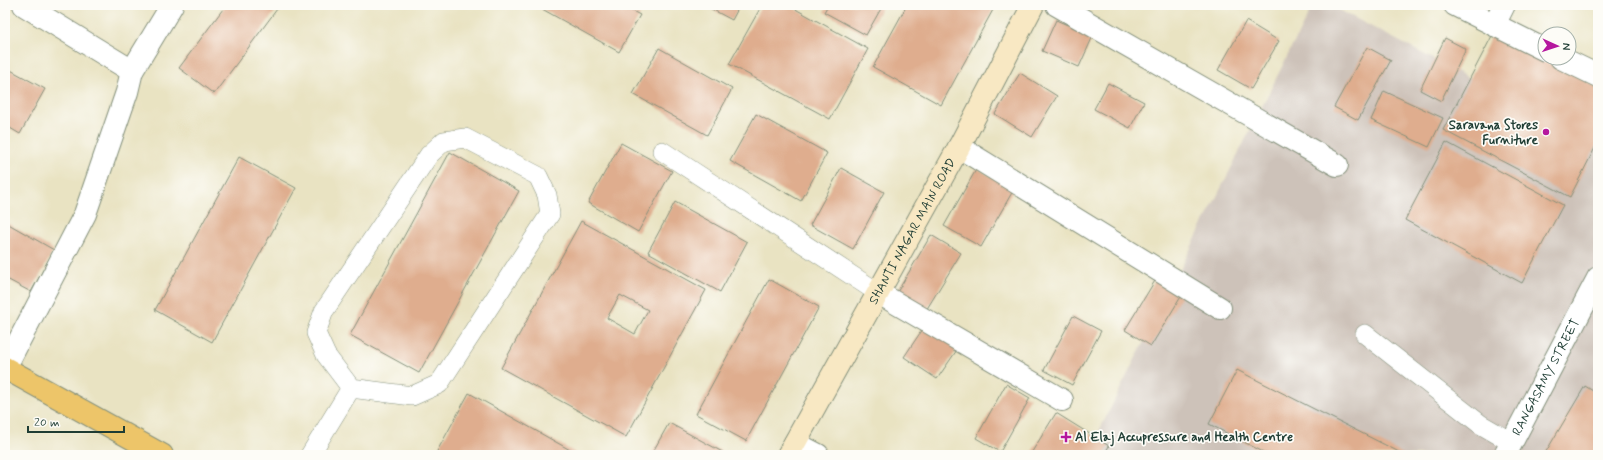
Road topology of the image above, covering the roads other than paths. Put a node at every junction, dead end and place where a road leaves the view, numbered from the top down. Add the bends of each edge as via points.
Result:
1 (24, 5) edge
2 (172, 5) edge
3 (1033, 5) edge
4 (1057, 5) edge
5 (1455, 5) edge
6 (1504, 5) edge
7 (1494, 25) junction
8 (1537, 46) edge
9 (1577, 66) edge
10 (132, 71) junction
11 (1598, 76) edge
12 (959, 147) junction
13 (662, 151) dead end
14 (1337, 165) dead end
15 (1598, 278) edge
16 (877, 292) junction
17 (1220, 308) dead end
18 (1365, 334) dead end
19 (5, 368) edge
20 (351, 388) junction
21 (1062, 400) dead end
22 (791, 449) edge
23 (1508, 449) edge
24 (162, 455) edge
25 (310, 455) edge
26 (818, 455) edge

1 - 10 street
2 - 10 street
3 - 12 street, SHANTI NAGAR MAIN ROAD
4 - 14 street
5 - 7 street
6 - 7 street
7 - 8 street
9 - 11 street
10 - 19 street via 85,214
12 - 16 street, SHANTI NAGAR MAIN ROAD
12 - 17 street
13 - 16 lane
15 - 23 street, RANGASAMY STREET
16 - 21 street
16 - 22 street, SHANTI NAGAR MAIN ROAD
18 - 23 lane
19 - 24 main road
20 - 20 lane via 412,396 439,384 550,214 547,195 538,176 465,138 444,141 429,154 324,312 316,332 326,355
20 - 25 lane
22 - 26 street

